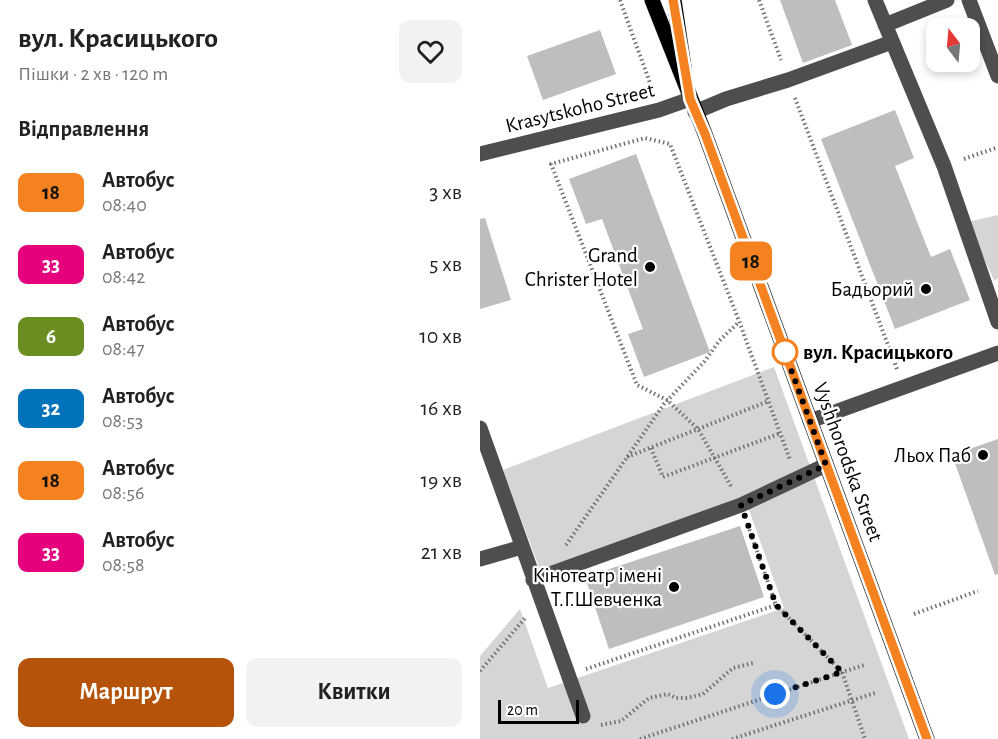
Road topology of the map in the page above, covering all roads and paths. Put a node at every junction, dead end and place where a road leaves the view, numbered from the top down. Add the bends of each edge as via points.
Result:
1 (620, 0) edge
2 (652, 0) edge
3 (674, 0) edge
4 (759, 0) edge
5 (875, 0) edge
6 (947, 0) edge
7 (969, 0) edge
8 (885, 25) junction
9 (892, 42) junction
10 (998, 76) edge
11 (788, 80) junction
12 (650, 83) dead end
13 (692, 106) junction
14 (998, 147) edge
15 (480, 154) edge
16 (944, 166) junction
17 (739, 321) junction
18 (998, 322) edge
19 (998, 353) edge
20 (904, 387) junction
21 (667, 400) junction
22 (769, 401) junction
23 (810, 421) junction
24 (480, 428) edge
25 (698, 429) junction
26 (780, 433) junction
27 (651, 448) junction
28 (626, 458) junction
29 (716, 458) junction
30 (826, 465) junction
31 (796, 480) junction
32 (741, 505) junction
33 (566, 546) dead end
34 (522, 547) junction
35 (480, 559) edge
36 (533, 580) junction
37 (978, 591) dead end
38 (541, 600) junction
39 (776, 605) junction
40 (914, 614) dead end
41 (753, 663) dead end
42 (864, 665) dead end
43 (480, 671) edge
44 (842, 672) junction
45 (568, 675) junction
46 (875, 693) dead end
47 (852, 700) junction
48 (588, 720) joint
49 (640, 739) edge
50 (732, 739) edge
51 (865, 739) edge
52 (927, 739) edge

1 - 12 path
2 - 13 main road, Vyshhorodska Street
3 - 13 main road, Vyshhorodska Street
4 - 11 path
5 - 8 street
6 - 8 street
7 - 10 street
8 - 9 street
9 - 11 street, Krasytskoho Street
9 - 16 street
11 - 13 street, Krasytskoho Street
11 - 20 path
13 - 15 street, Krasytskoho Street via 659,110
13 - 23 main road, Vyshhorodska Street
14 - 16 path
16 - 18 street
17 - 21 path
17 - 21 path via 670,144 645,138 551,164 637,385
17 - 22 path
19 - 20 street
20 - 23 street
21 - 25 path
21 - 28 path
22 - 25 path
22 - 26 path
23 - 30 main road, Vyshhorodska Street
24 - 34 street
25 - 27 path
25 - 29 path
26 - 29 path
26 - 31 path
27 - 28 path
27 - 29 path via 663,477
28 - 33 path
29 - 32 path
30 - 31 street
30 - 52 main road, Vyshhorodska Street
31 - 32 street
32 - 36 street
32 - 39 path
34 - 35 street
34 - 36 street
36 - 38 street
37 - 40 path
38 - 43 path
38 - 45 street
39 - 44 path
39 - 45 path
41 - 48 path via 734,668 703,694 687,698 659,695 649,698 621,721 600,725
42 - 44 path
44 - 47 path
44 - 49 path
45 - 48 street
46 - 47 path
47 - 50 path
47 - 51 path

